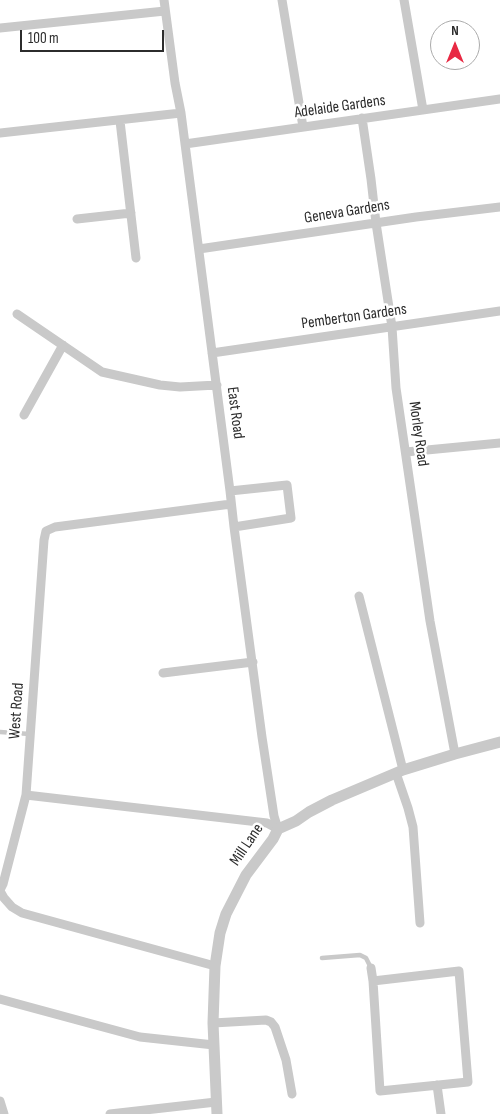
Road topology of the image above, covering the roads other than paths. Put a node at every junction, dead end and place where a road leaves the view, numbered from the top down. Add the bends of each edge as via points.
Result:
1 (164, 0) edge
2 (282, 0) edge
3 (404, 0) edge
4 (166, 11) junction
5 (0, 28) edge
6 (500, 99) edge
7 (423, 110) junction
8 (181, 113) junction
9 (362, 118) junction
10 (120, 120) junction
11 (303, 127) junction
12 (0, 133) edge
13 (185, 144) junction
14 (500, 207) edge
15 (131, 213) junction
16 (77, 219) dead end
17 (376, 223) junction
18 (199, 249) junction
19 (136, 258) dead end
20 (500, 311) edge
21 (17, 314) dead end
22 (392, 327) junction
23 (63, 345) junction
24 (212, 353) junction
25 (216, 385) junction
26 (24, 414) dead end
27 (500, 442) edge
28 (406, 452) junction
29 (230, 491) junction
30 (231, 504) junction
31 (234, 527) junction
32 (359, 596) dead end
33 (253, 662) junction
34 (163, 673) dead end
35 (0, 732) edge
36 (30, 734) junction
37 (500, 742) edge
38 (454, 754) junction
39 (399, 772) junction
40 (26, 795) junction
41 (278, 829) junction
42 (0, 890) edge
43 (420, 923) dead end
44 (322, 958) dead end
45 (215, 966) junction
46 (371, 968) joint
47 (374, 981) junction
48 (0, 1000) edge
49 (213, 1024) junction
50 (214, 1045) junction
51 (437, 1085) junction
52 (292, 1094) dead end
53 (0, 1101) edge
54 (216, 1102) junction
55 (4, 1114) edge
56 (110, 1114) edge
57 (217, 1114) edge
58 (441, 1114) edge

1 - 4 street, East Road
2 - 11 street
3 - 7 street
4 - 5 street
4 - 8 street, East Road
6 - 7 street, Adelaide Gardens
7 - 9 street, Adelaide Gardens
8 - 10 street
8 - 13 street, East Road
9 - 11 street, Adelaide Gardens
9 - 17 street, Morley Road
10 - 12 street
10 - 15 street
11 - 13 street, Adelaide Gardens
13 - 18 street, East Road
14 - 17 street, Geneva Gardens
15 - 16 street
15 - 19 street
17 - 18 street, Geneva Gardens
17 - 22 street, Morley Road
18 - 24 street, East Road
20 - 22 street, Pemberton Gardens
21 - 23 street
22 - 24 street, Pemberton Gardens
22 - 28 street, Morley Road via 396,388
23 - 25 street via 102,372 160,385
23 - 26 street
24 - 25 street, East Road
25 - 29 street, East Road
27 - 28 street
28 - 38 street, Morley Road via 430,620
29 - 30 street, East Road
29 - 31 street via 287,485 291,518
30 - 31 street, East Road
30 - 36 street, West Road via 55,527 46,531
31 - 33 street, East Road
32 - 39 street
33 - 34 street
33 - 41 street, East Road
35 - 36 lane
36 - 40 street, West Road
37 - 38 street, Mill Lane
38 - 39 street, Mill Lane
39 - 41 street, Mill Lane via 332,800
39 - 43 street via 413,827
40 - 41 street via 267,823
40 - 42 street, West Road
41 - 45 street, Mill Lane via 246,875 226,914
42 - 45 street via 12,907 22,913
44 - 46 lane via 360,955 366,958
45 - 49 street, Mill Lane
46 - 47 street
47 - 51 street via 380,1090
47 - 51 street via 459,971 468,1082
48 - 50 street via 140,1037
49 - 50 street, Mill Lane
49 - 52 street via 271,1022 276,1027 286,1060
50 - 54 street, Mill Lane
51 - 58 street
53 - 55 street
54 - 56 street
54 - 57 street, Mill Lane

